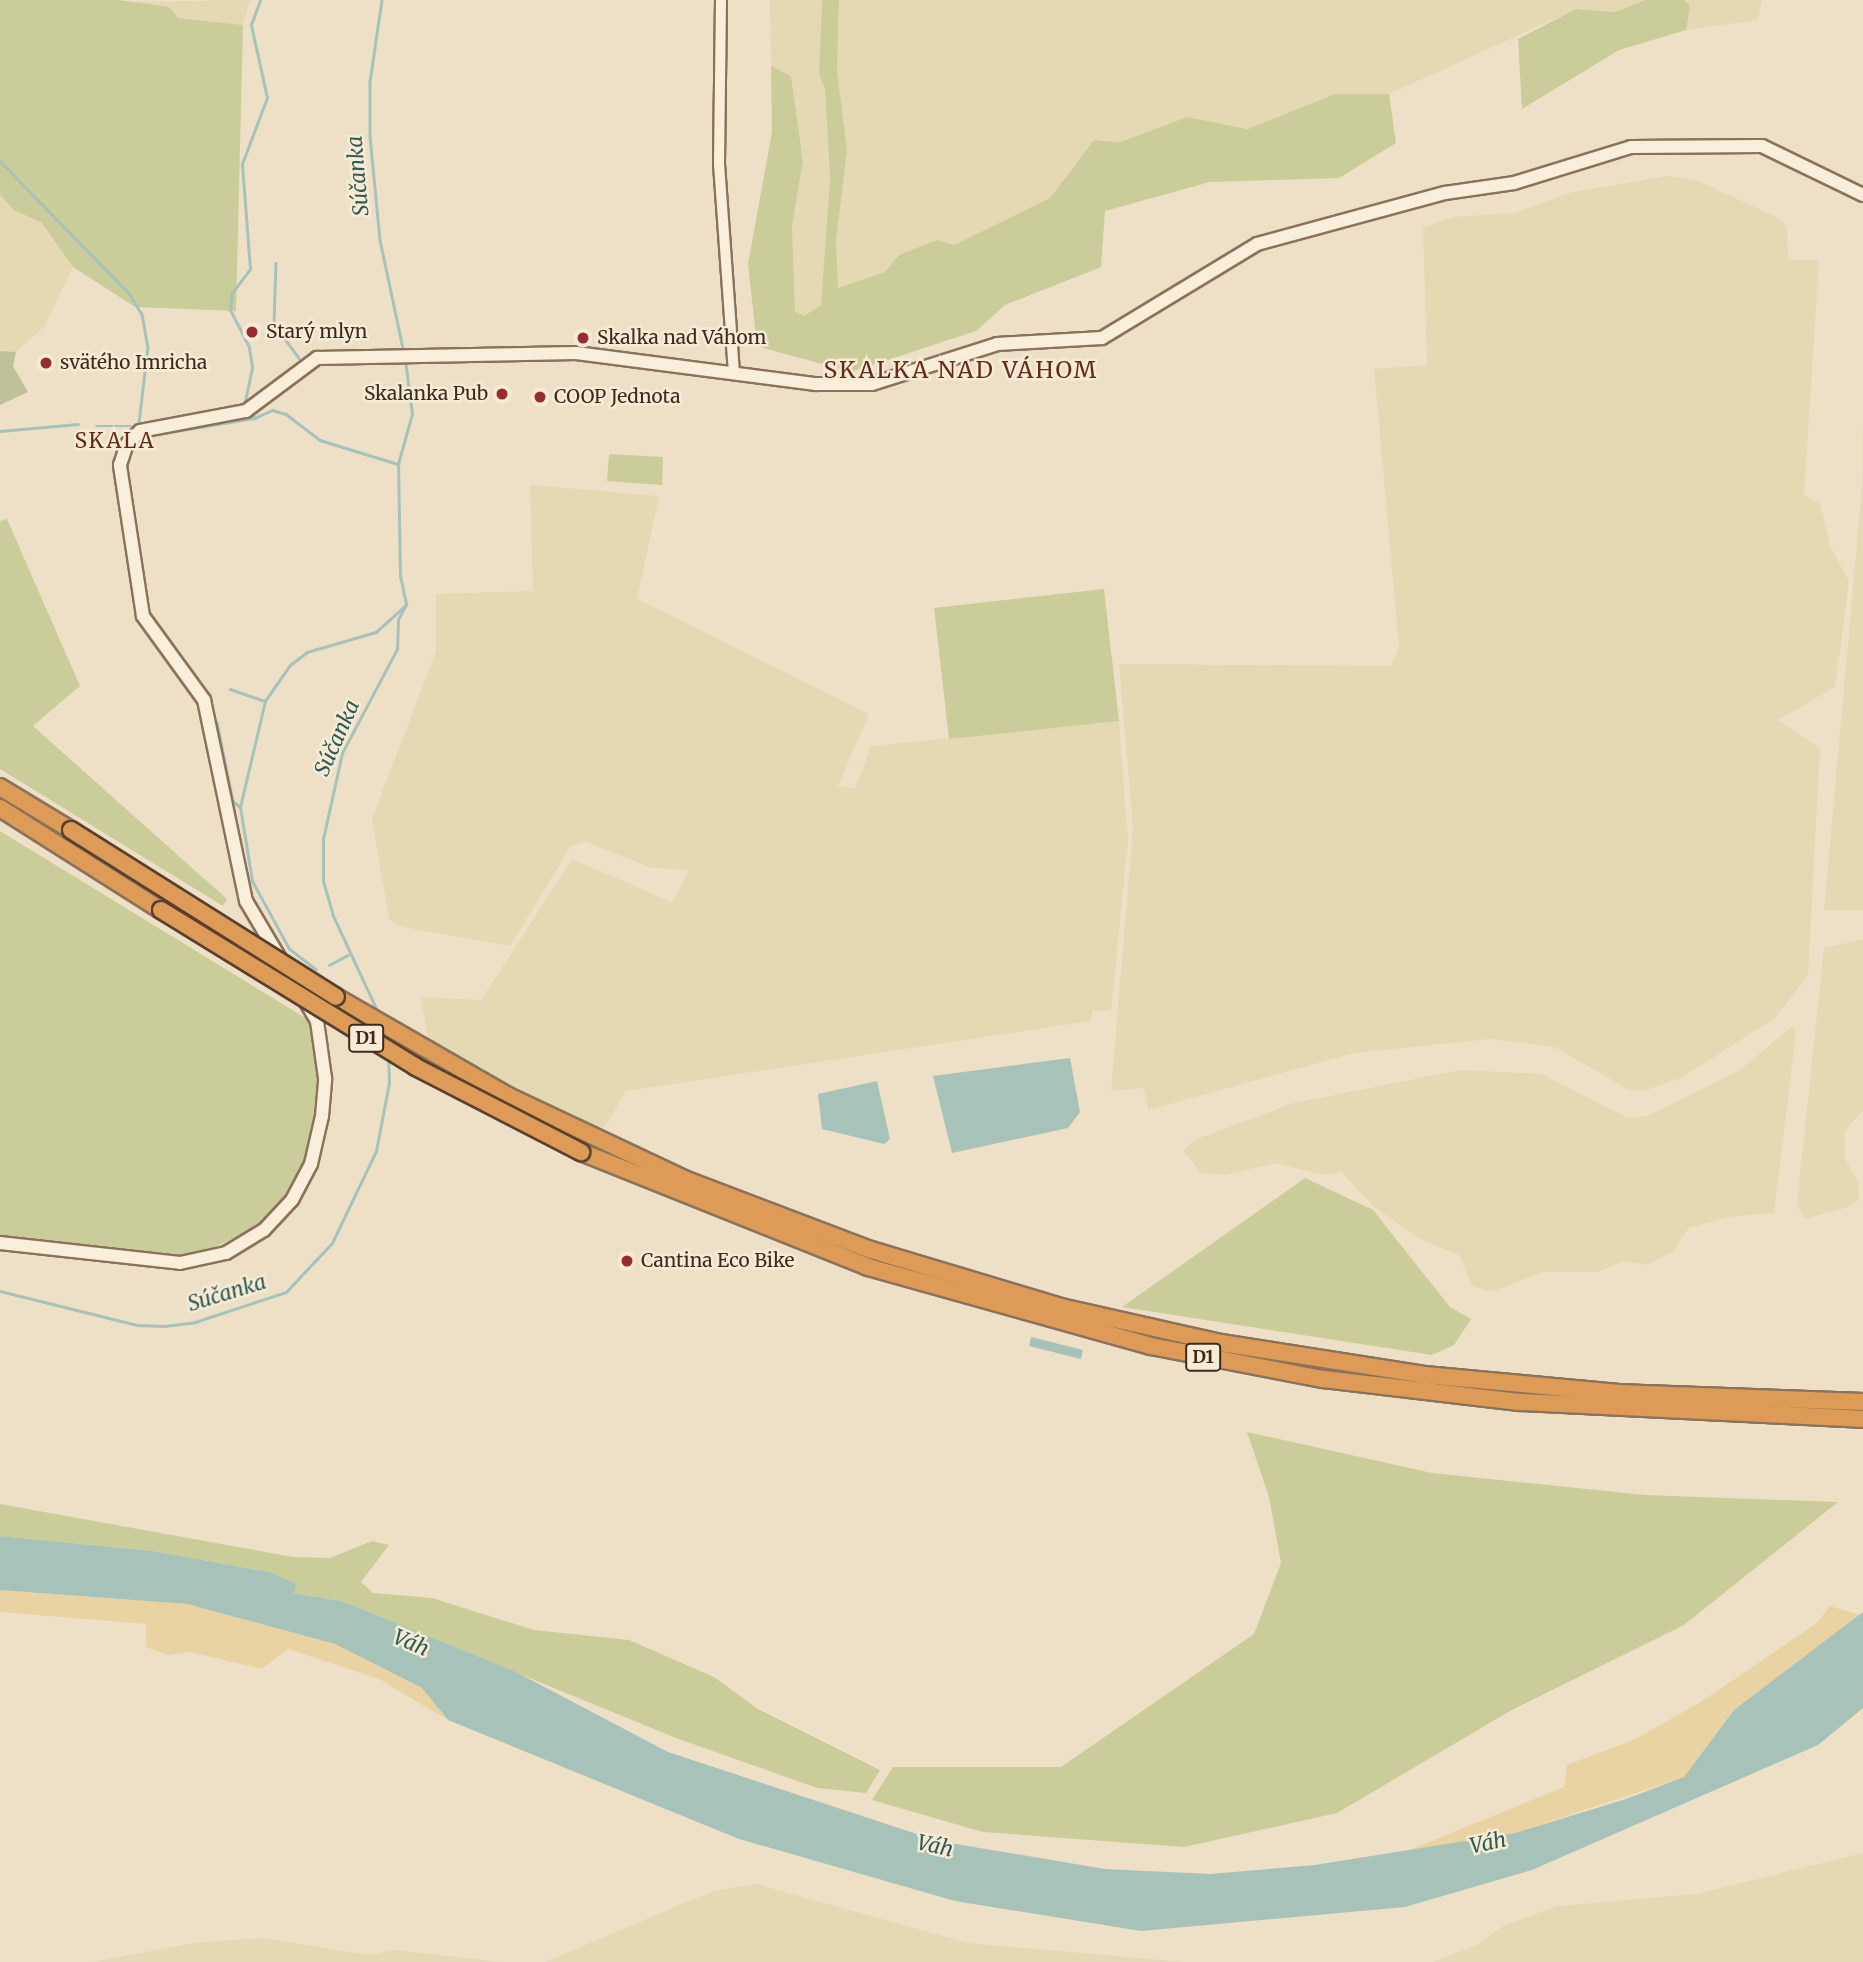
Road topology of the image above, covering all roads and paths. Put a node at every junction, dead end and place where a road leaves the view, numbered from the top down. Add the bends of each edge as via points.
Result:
1 (722, 0) edge
2 (1863, 195) edge
3 (734, 371) junction
4 (0, 787) edge
5 (0, 808) edge
6 (0, 1243) edge
7 (1863, 1402) edge
8 (1859, 1419) edge

1 - 3 street via 719,164
2 - 3 main road via 1752,144 1621,148 1514,183 1445,193 1257,244 1102,338 996,344 863,385 817,384
3 - 6 main road via 576,353 317,358 254,407 140,432 123,451 120,478 144,616 206,705 246,901 317,1021 325,1078 311,1164 273,1222 210,1259 166,1262
4 - 7 highway, D1, bridge via 347,1004 588,1137 871,1250 1061,1307 1195,1338 1325,1361 1522,1385
5 - 8 highway, D1, bridge via 405,1061 580,1152 869,1267 1151,1346 1323,1378 1506,1401

